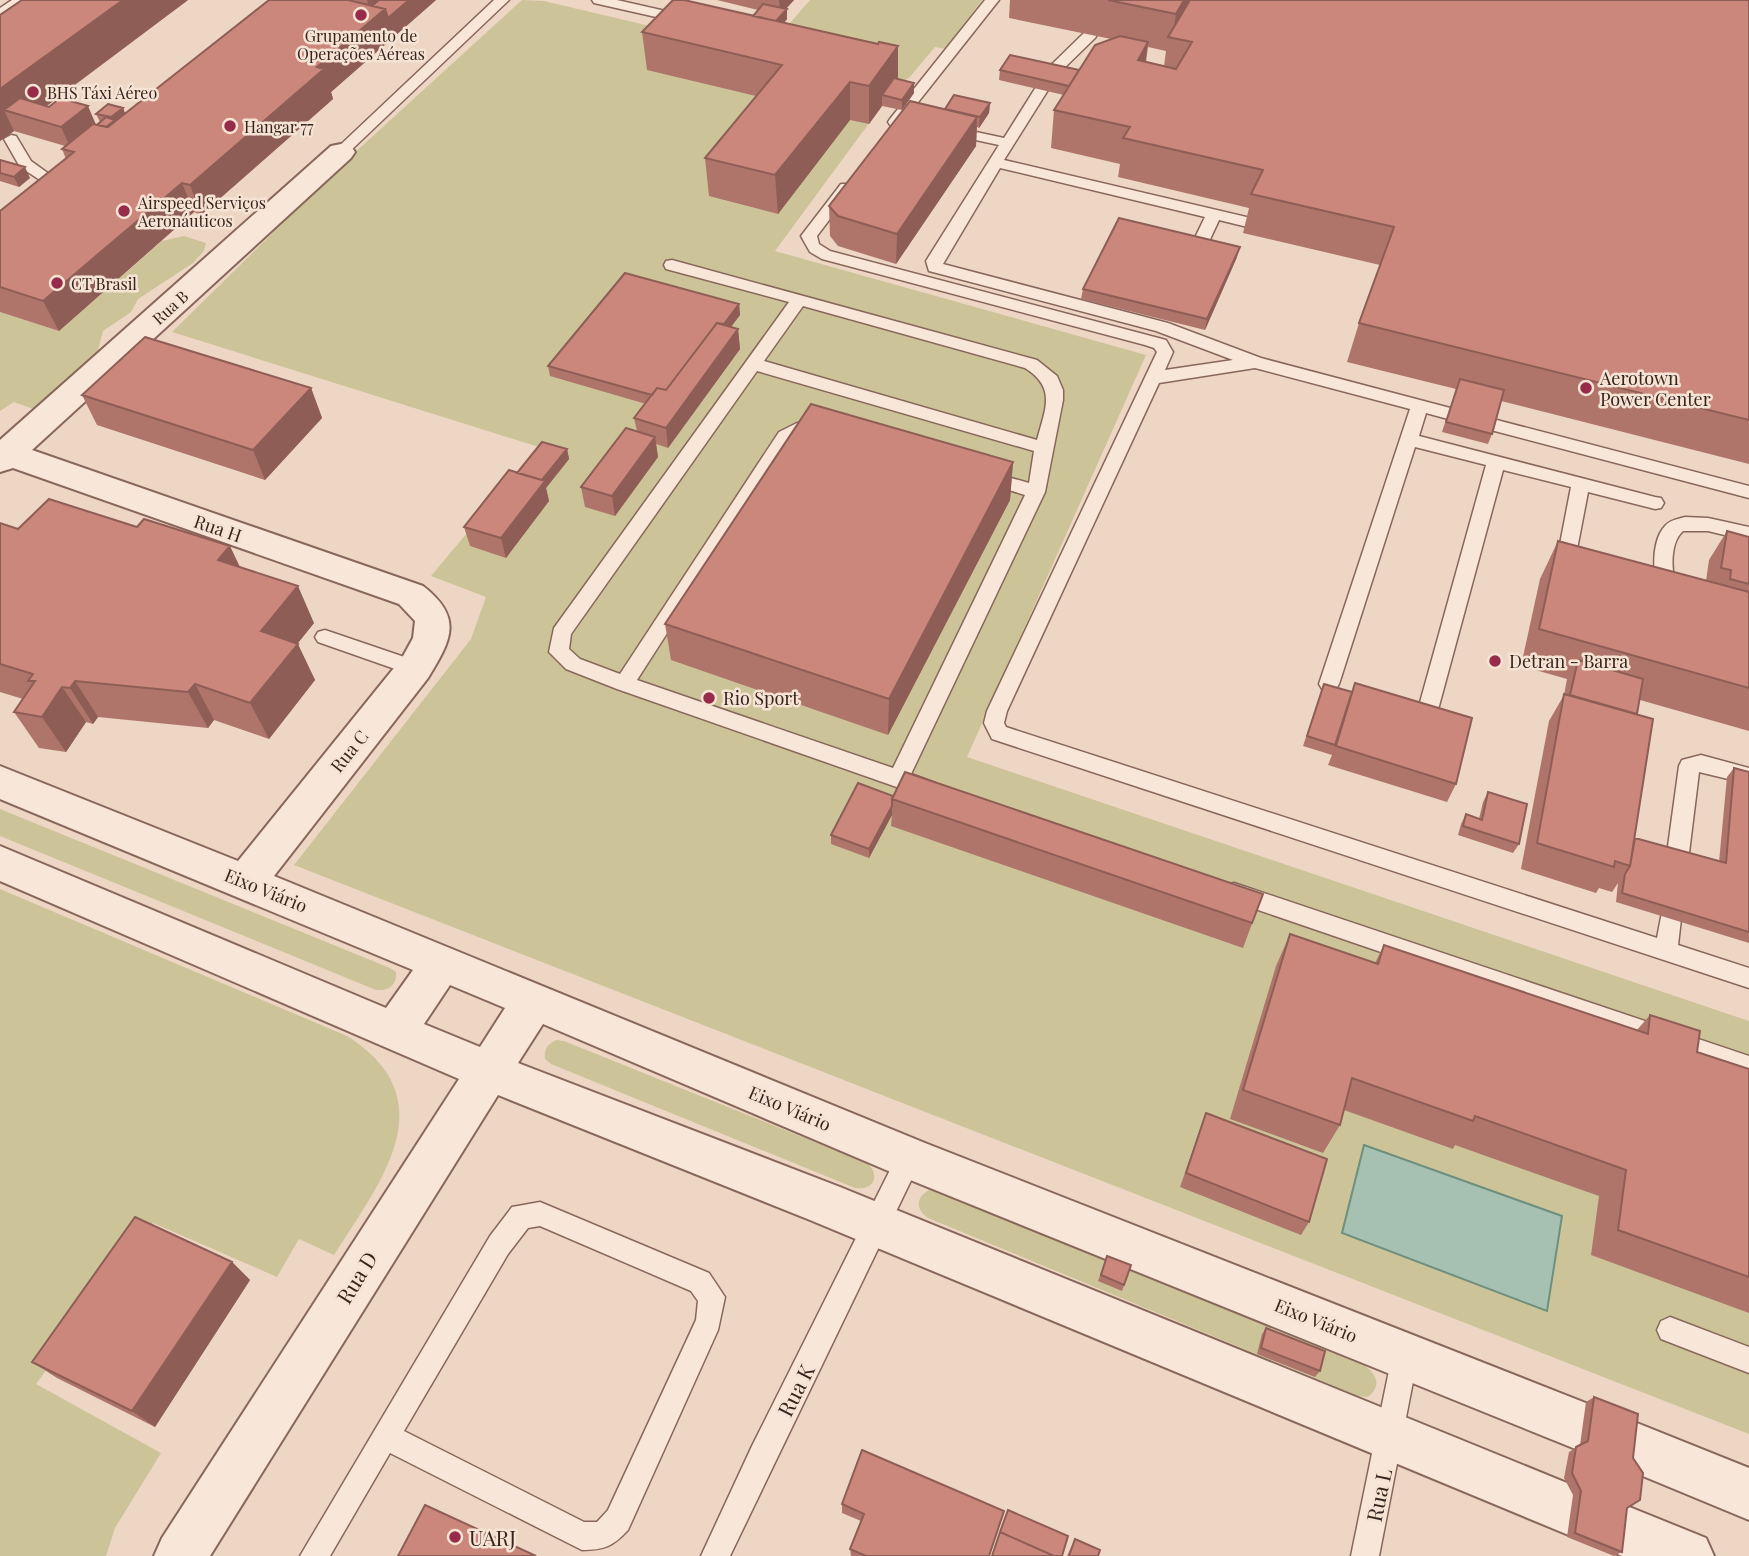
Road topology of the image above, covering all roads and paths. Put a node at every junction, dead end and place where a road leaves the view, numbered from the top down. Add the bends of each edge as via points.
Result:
1 (21, 0) edge
2 (502, 0) edge
3 (599, 0) edge
4 (992, 0) edge
5 (687, 5) edge
6 (0, 14) edge
7 (666, 16) junction
8 (703, 24) edge
9 (1090, 35) dead end
10 (1050, 74) edge
11 (1041, 90) edge
12 (935, 127) edge
13 (11, 139) dead end
14 (881, 141) edge
15 (1008, 143) junction
16 (341, 152) joint
17 (996, 163) junction
18 (856, 174) edge
19 (1214, 214) junction
20 (0, 221) edge
21 (1288, 232) edge
22 (1198, 248) edge
23 (672, 265) dead end
24 (799, 300) junction
25 (1255, 362) junction
26 (754, 364) junction
27 (1153, 378) junction
28 (1420, 405) junction
29 (1448, 413) edge
30 (1493, 425) edge
31 (835, 433) edge
32 (1409, 439) junction
33 (1044, 448) junction
34 (3, 455) edge
35 (1496, 461) junction
36 (965, 471) edge
37 (1581, 483) junction
38 (1036, 492) junction
39 (1749, 492) edge
40 (1655, 503) dead end
41 (1749, 534) edge
42 (1563, 577) edge
43 (1688, 609) edge
44 (431, 613) joint
45 (325, 638) dead end
46 (415, 668) junction
47 (624, 684) junction
48 (1329, 684) edge
49 (1429, 706) edge
50 (1749, 776) edge
51 (898, 779) junction
52 (0, 782) edge
53 (951, 797) edge
54 (1677, 861) edge
55 (0, 863) edge
56 (245, 882) junction
57 (1213, 885) edge
58 (1670, 919) edge
59 (1666, 953) junction
60 (442, 962) junction
61 (1749, 978) edge
62 (534, 1000) junction
63 (395, 1031) junction
64 (1749, 1067) edge
65 (488, 1071) junction
66 (909, 1158) junction
67 (879, 1225) junction
68 (1670, 1330) dead end
69 (1405, 1356) junction
70 (1749, 1360) edge
71 (1391, 1434) junction
72 (385, 1436) junction
73 (1749, 1493) edge
74 (180, 1556) edge
75 (314, 1556) edge
76 (715, 1556) edge
77 (1365, 1556) edge
78 (1688, 1556) edge

1 - 6 lane
2 - 16 lane
3 - 7 lane
4 - 14 lane via 904,120
5 - 7 lane
7 - 8 lane
9 - 10 lane
11 - 15 lane
12 - 15 lane
13 - 20 lane via 25,164 48,178
15 - 17 lane
16 - 34 street, Rua B
17 - 19 lane
17 - 25 lane via 934,261 935,267 1164,323
18 - 27 lane via 809,236 816,251 1160,344 1165,352
19 - 21 lane
19 - 22 lane
23 - 24 lane
24 - 26 lane
24 - 33 lane via 1044,370 1056,391
25 - 27 lane
25 - 28 lane
26 - 33 lane
26 - 47 lane via 561,633 559,652 573,664
27 - 59 lane via 997,711 994,723 999,733
28 - 29 lane
28 - 32 lane
30 - 39 lane
31 - 47 lane via 810,427 785,436
32 - 35 lane
32 - 48 lane
33 - 38 lane
34 - 44 street, Rua H via 411,595
35 - 37 lane
35 - 49 lane
36 - 38 lane
37 - 40 lane
37 - 42 lane
38 - 51 lane
41 - 43 lane via 1691,523 1668,535 1662,580 1669,595
44 - 46 street, Rua C via 432,642
45 - 46 lane
46 - 56 street, Rua C
47 - 51 lane
50 - 54 lane via 1701,763 1689,766
51 - 53 lane
52 - 56 street, Eixo Viário
55 - 63 street
56 - 60 street, Eixo Viário
57 - 64 lane
58 - 59 lane
59 - 61 lane
60 - 62 street, Eixo Viário
60 - 63 street
62 - 65 street, Rua D
62 - 66 street, Eixo Viário
63 - 65 street
65 - 67 street
65 - 74 street, Rua D
66 - 67 lane, Rua K
66 - 69 street, Eixo Viário
67 - 71 street
67 - 76 lane, Rua K via 742,1493
68 - 70 lane
69 - 71 lane, Rua L
69 - 73 street, Eixo Viário
71 - 77 lane, Rua L
71 - 78 street
72 - 72 lane via 521,1216 540,1214 700,1282 712,1297 709,1321 662,1428 618,1521 603,1536 582,1536
72 - 75 lane

